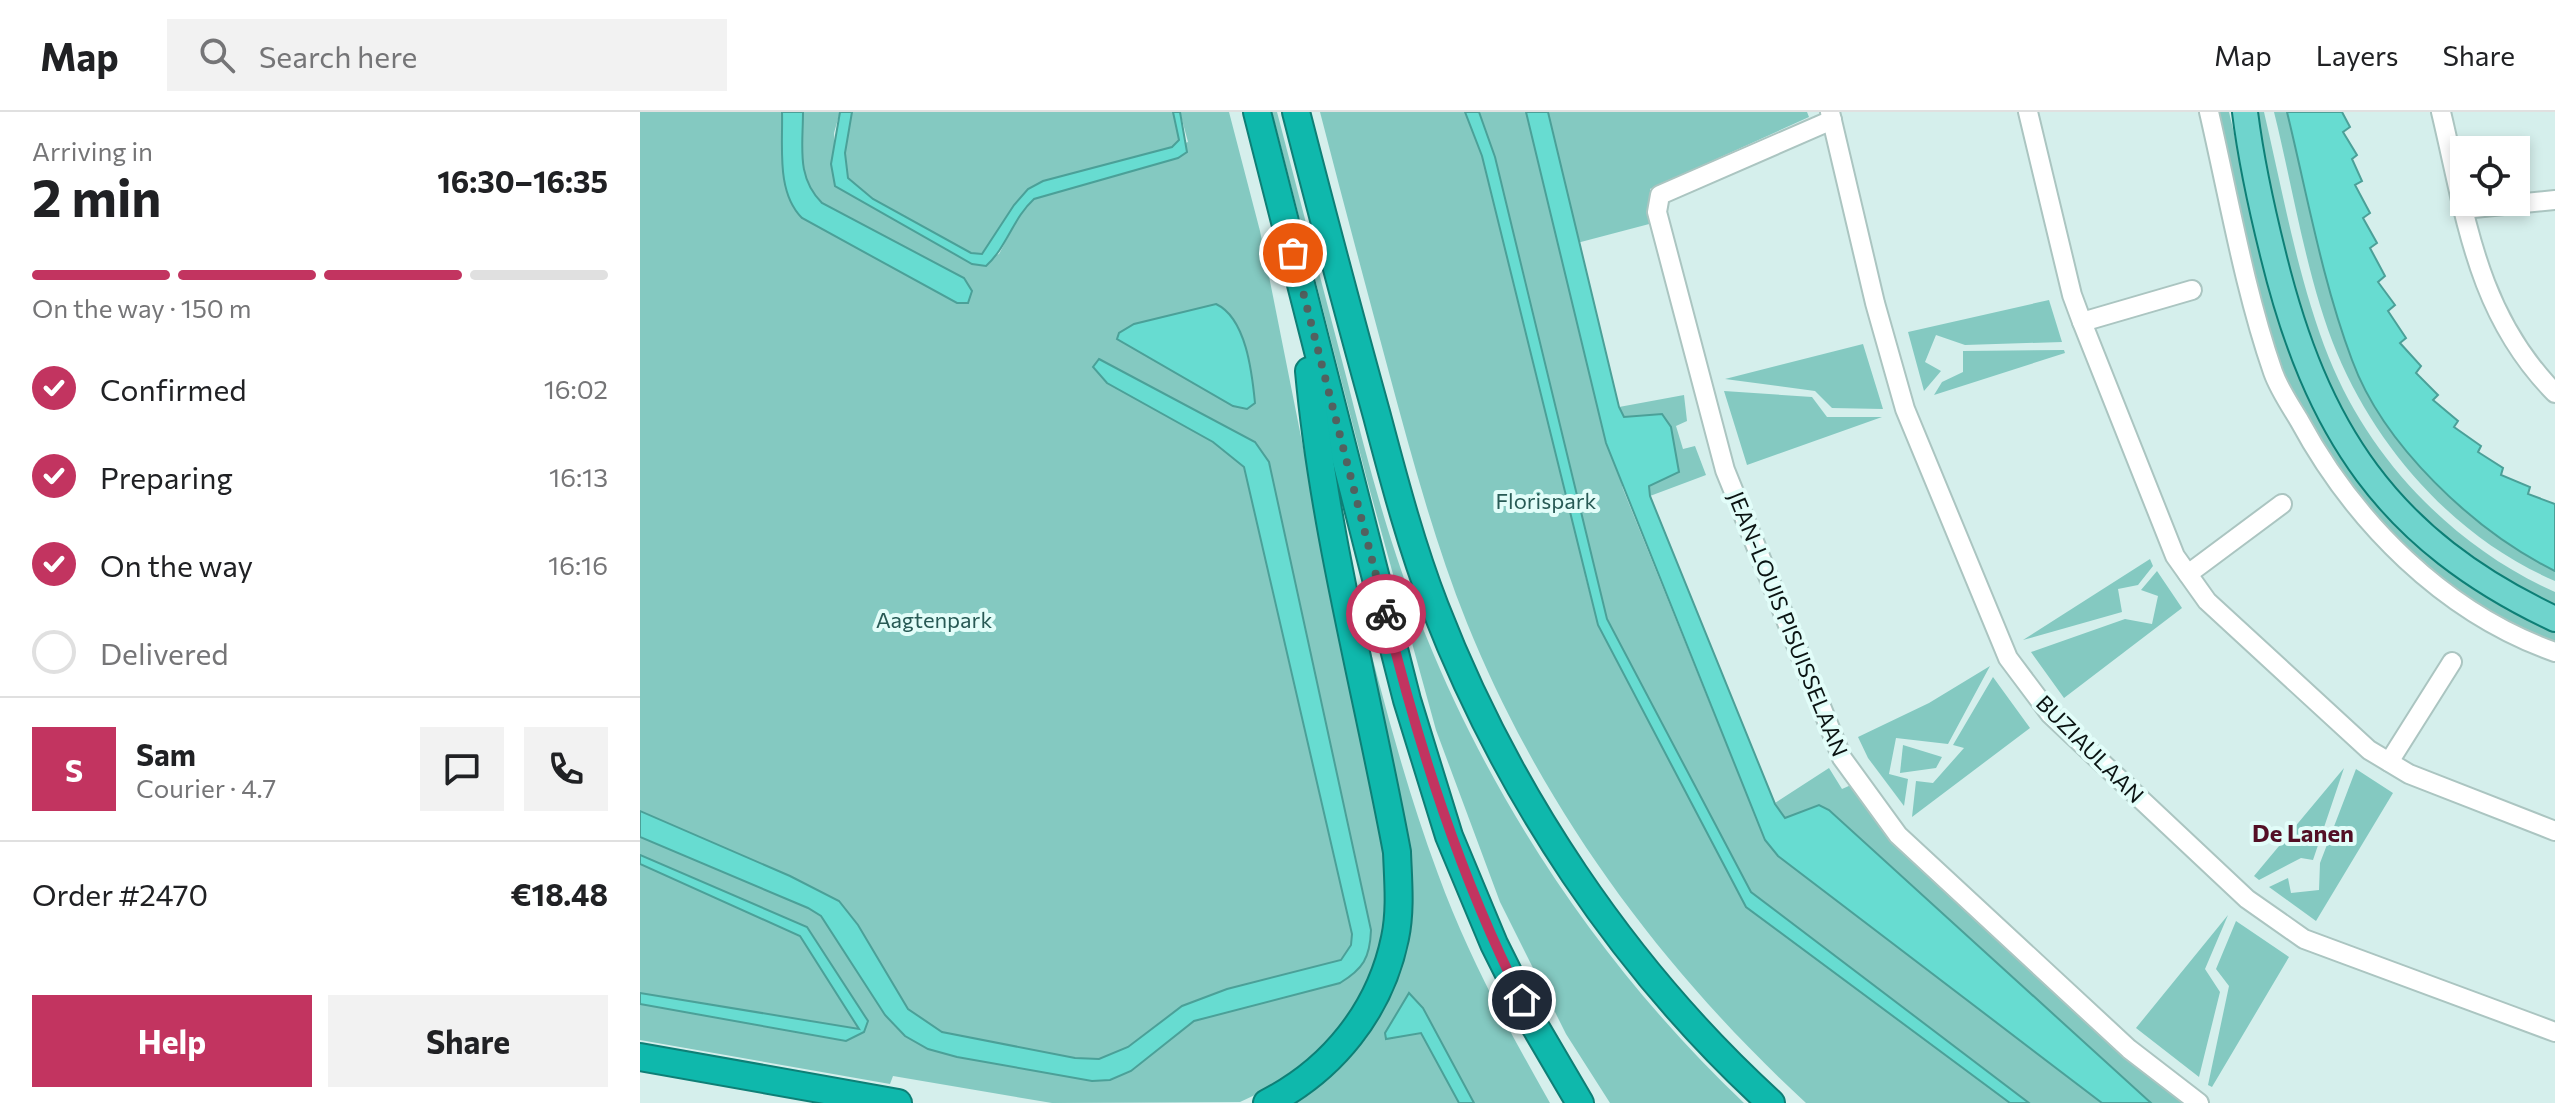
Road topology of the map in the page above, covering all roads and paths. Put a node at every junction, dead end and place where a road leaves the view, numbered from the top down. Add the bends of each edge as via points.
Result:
1 (1257, 112) edge
2 (1296, 112) edge
3 (2028, 112) edge
4 (2209, 112) edge
5 (2233, 112) edge
6 (2245, 112) edge
7 (2441, 112) edge
8 (1831, 116) edge
9 (2450, 150) edge
10 (2248, 155) junction
11 (2555, 200) edge
12 (2530, 202) edge
13 (2466, 216) edge
14 (1300, 280) junction
15 (2192, 290) dead end
16 (2082, 322) junction
17 (2555, 393) edge
18 (2282, 504) dead end
19 (2188, 574) junction
20 (2555, 619) edge
21 (2555, 652) edge
22 (2452, 662) dead end
23 (2389, 762) junction
24 (2555, 831) edge
25 (2555, 1032) edge
26 (640, 1057) edge
27 (898, 1103) edge
28 (1267, 1103) edge
29 (1580, 1103) edge
30 (1771, 1103) edge
31 (2199, 1103) edge

1 - 14 highway
2 - 30 highway via 1407,526 1465,679 1527,797 1601,912 1671,1000
3 - 16 street
4 - 21 street via 2274,375 2329,470 2390,546 2444,591
5 - 10 main road
6 - 10 main road
7 - 9 street
8 - 25 street, BUZIAULAAN via 1905,409 2008,658 2050,714 2247,899 2304,939
8 - 31 street, JEAN-LOUIS PISUISSELAAN via 1660,195 1657,212 1725,470 1842,758 1898,835 2129,1049
10 - 20 main road via 2293,331 2311,380 2363,470 2394,506 2467,570
11 - 12 street
13 - 17 street via 2481,275 2502,325 2528,365
14 - 28 highway via 1316,447 1392,824 1399,901 1387,970 1366,1015 1311,1077
14 - 29 highway via 1407,700 1449,836 1494,944
15 - 16 street
16 - 19 street via 2175,556
18 - 19 street
19 - 23 street via 2207,601 2369,750
22 - 23 street
23 - 24 street
26 - 27 highway

